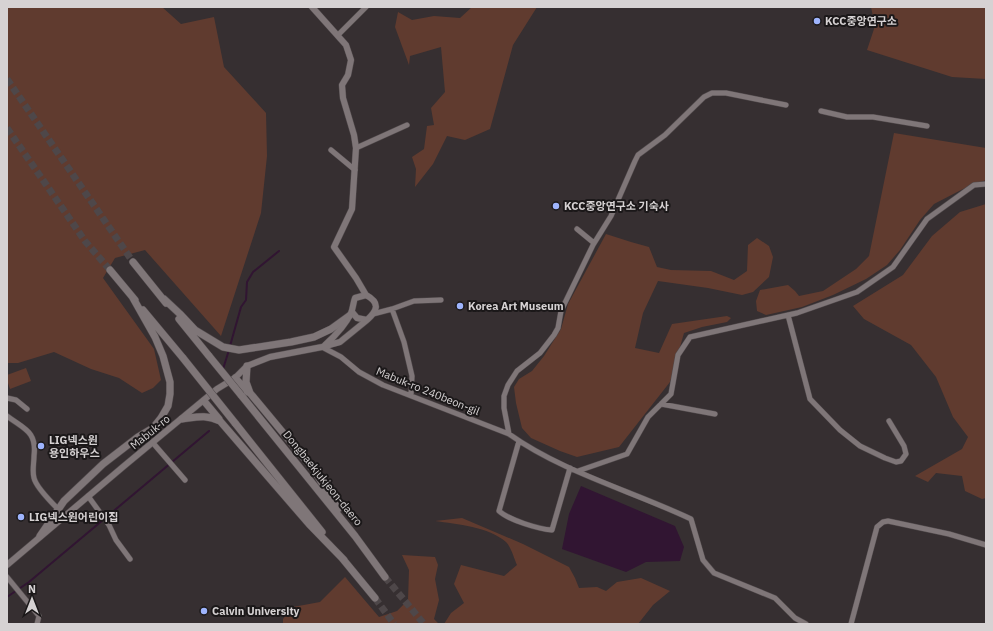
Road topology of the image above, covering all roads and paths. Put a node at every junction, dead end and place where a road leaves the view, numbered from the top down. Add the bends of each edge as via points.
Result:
1 (312, 7) edge
2 (366, 7) edge
3 (338, 35) junction
4 (786, 105) dead end
5 (821, 111) dead end
6 (407, 125) dead end
7 (927, 126) dead end
8 (356, 148) junction
9 (332, 150) dead end
10 (355, 170) junction
11 (986, 184) edge
12 (577, 229) dead end
13 (594, 243) junction
14 (133, 262) tunnel mouth
15 (110, 270) tunnel mouth
16 (366, 295) junction
17 (133, 298) junction
18 (164, 299) junction
19 (441, 300) dead end
20 (392, 309) junction
21 (350, 314) junction
22 (373, 314) junction
23 (788, 315) junction
24 (367, 320) junction
25 (322, 347) junction
26 (247, 366) junction
27 (235, 378) junction
28 (250, 393) junction
29 (411, 395) junction
30 (7, 398) edge
31 (204, 400) junction
32 (661, 404) junction
33 (27, 409) dead end
34 (715, 414) dead end
35 (7, 416) edge
36 (182, 419) junction
37 (889, 420) dead end
38 (220, 421) junction
39 (509, 434) junction
40 (519, 441) junction
41 (153, 443) junction
42 (570, 468) junction
43 (578, 471) junction
44 (185, 480) dead end
45 (88, 496) junction
46 (58, 509) junction
47 (40, 536) junction
48 (355, 536) junction
49 (986, 545) edge
50 (130, 559) dead end
51 (344, 560) junction
52 (7, 565) edge
53 (7, 577) edge
54 (386, 578) tunnel mouth
55 (375, 598) tunnel mouth
56 (795, 621) edge
57 (37, 624) edge
58 (806, 624) edge
59 (851, 624) edge

1 - 3 street
2 - 3 street
3 - 8 street via 346,45 351,60 348,75 342,85
4 - 13 street via 726,93 712,92 704,97 665,136 638,155 611,216
5 - 7 street via 847,116 873,116
6 - 8 street
8 - 10 street
9 - 10 street
10 - 16 street via 352,209 334,247
11 - 23 street via 974,185 927,219 893,267 857,292
12 - 13 street
13 - 39 street via 561,311 554,335 540,353 517,371 508,385 504,396 504,408
14 - 18 main road
15 - 17 main road
16 - 21 street via 356,298
16 - 22 street via 376,303
17 - 46 main road via 163,356 170,382 168,406 153,428 102,464
17 - 51 main road, bridge
18 - 21 main road via 195,330 223,347 239,350 314,337 332,329
18 - 48 main road, Dongbaekjukjeon-daero, bridge
19 - 20 street via 414,301
20 - 22 street
20 - 29 street via 404,342 412,376
21 - 24 street
21 - 25 street via 337,334
22 - 24 street
23 - 32 street via 690,337 678,355 671,394
23 - 37 street via 810,399 840,430 860,446 885,458 901,461 906,454 904,446
24 - 25 street, Mabuk-ro via 340,342
25 - 26 street, Mabuk-ro via 270,357
25 - 29 street, Mabuk-ro 240beon-gil via 383,385
26 - 27 street, Mabuk-ro
26 - 28 main road via 246,382
27 - 28 main road
27 - 31 street, Mabuk-ro
28 - 48 main road via 314,470
29 - 39 street, Mabuk-ro 240beon-gil
30 - 33 street via 16,400
31 - 36 street, Mabuk-ro
31 - 38 main road
32 - 34 street
32 - 43 street via 648,417 627,454
35 - 46 street via 34,438 34,479
36 - 38 main road via 203,416
36 - 41 street, Mabuk-ro
38 - 51 main road via 308,524
39 - 40 street, Mabuk-ro 240beon-gil
40 - 42 street, Mabuk-ro 240beon-gil
40 - 42 street via 499,511 504,516 552,530
41 - 44 street
41 - 45 street, Mabuk-ro
42 - 43 street, Mabuk-ro 240beon-gil
43 - 56 street, Mabuk-ro 240beon-gil via 691,519 703,560 714,573 775,598
45 - 47 street, Mabuk-ro
45 - 50 street
46 - 47 main road
47 - 52 street, Mabuk-ro
48 - 54 main road, Dongbaekjukjeon-daero
49 - 59 street via 949,534 888,521 882,522 877,527
51 - 55 main road
53 - 57 street via 39,616
56 - 58 street

